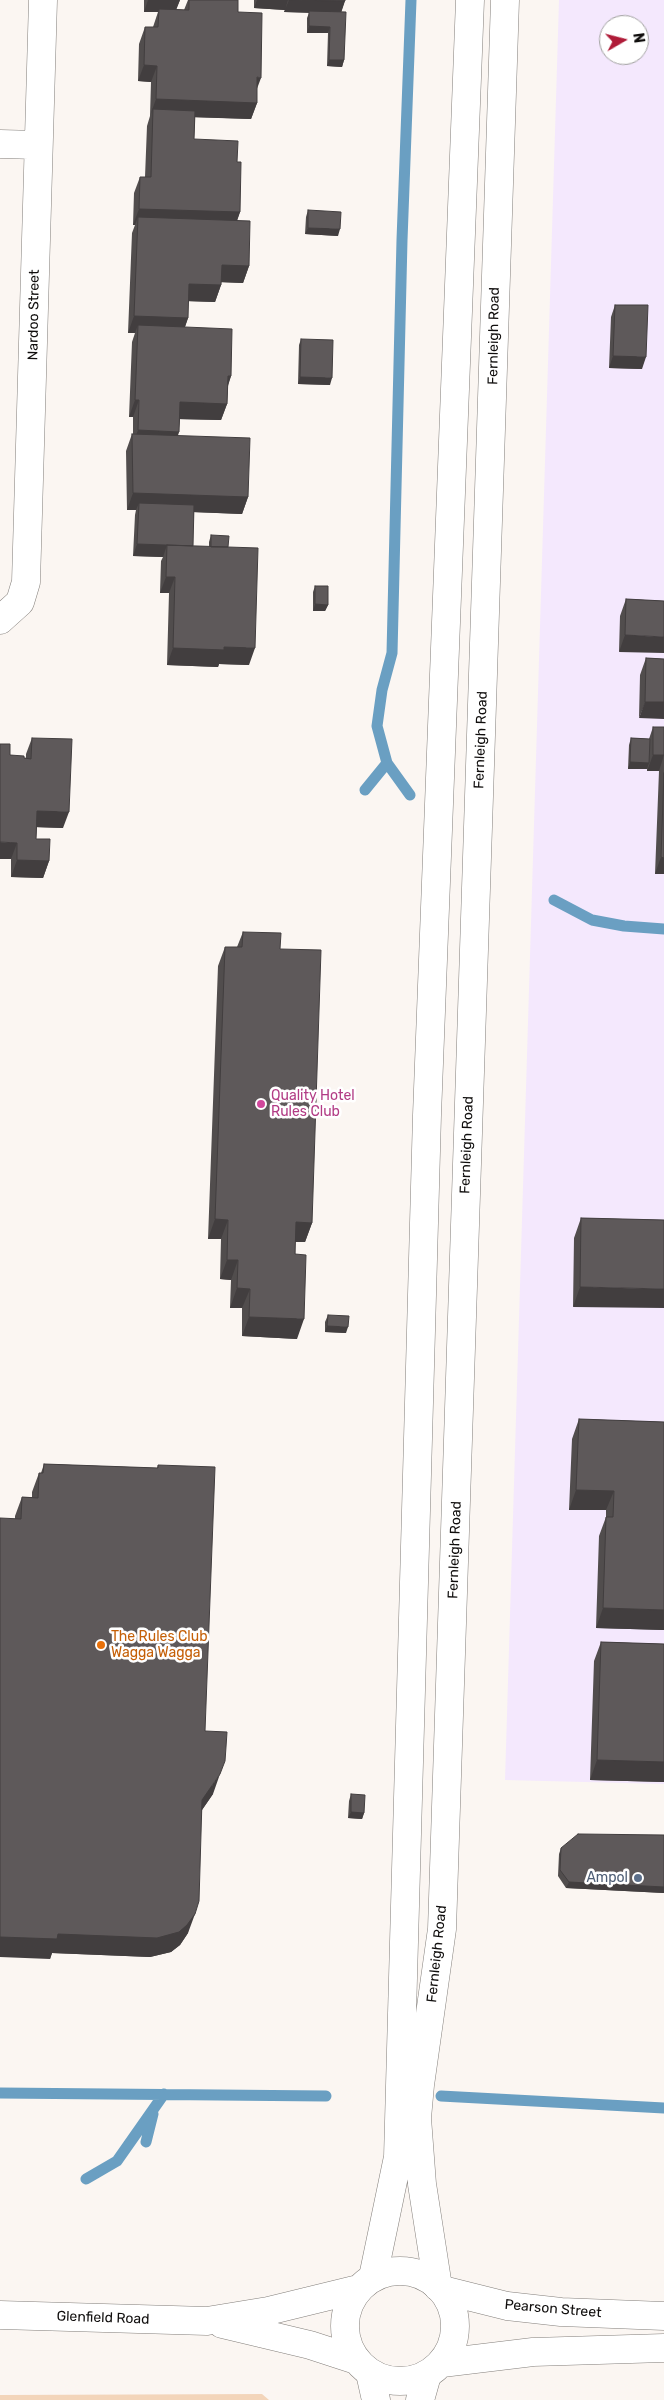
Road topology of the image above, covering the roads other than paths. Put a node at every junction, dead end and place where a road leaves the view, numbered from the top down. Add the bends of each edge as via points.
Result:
1 (43, 0) edge
2 (470, 0) edge
3 (505, 0) edge
4 (0, 144) edge
5 (38, 145) junction
6 (0, 620) edge
7 (365, 2283) junction
8 (441, 2289) junction
9 (0, 2315) edge
10 (664, 2316) edge
11 (207, 2321) junction
12 (664, 2348) edge
13 (363, 2367) junction
14 (430, 2379) edge
15 (376, 2400) edge

1 - 5 street, Nardoo Street
2 - 7 street via 427,1115 398,2157
3 - 8 street, Fernleigh Road via 442,1929 417,2118 422,2184
4 - 5 street
5 - 6 street, Nardoo Street via 26,582 20,602
7 - 8 street via 391,2271 410,2271 428,2278
7 - 11 street, Glenfield Road via 268,2311
7 - 13 street via 348,2305 344,2324 347,2343
8 - 10 street, Pearson Street via 507,2306 561,2312
8 - 14 street via 452,2308 456,2327 452,2346
9 - 11 street, Glenfield Road
11 - 13 street, Glenfield Road via 310,2345
12 - 14 street via 533,2352
13 - 14 street via 388,2381
13 - 15 street

